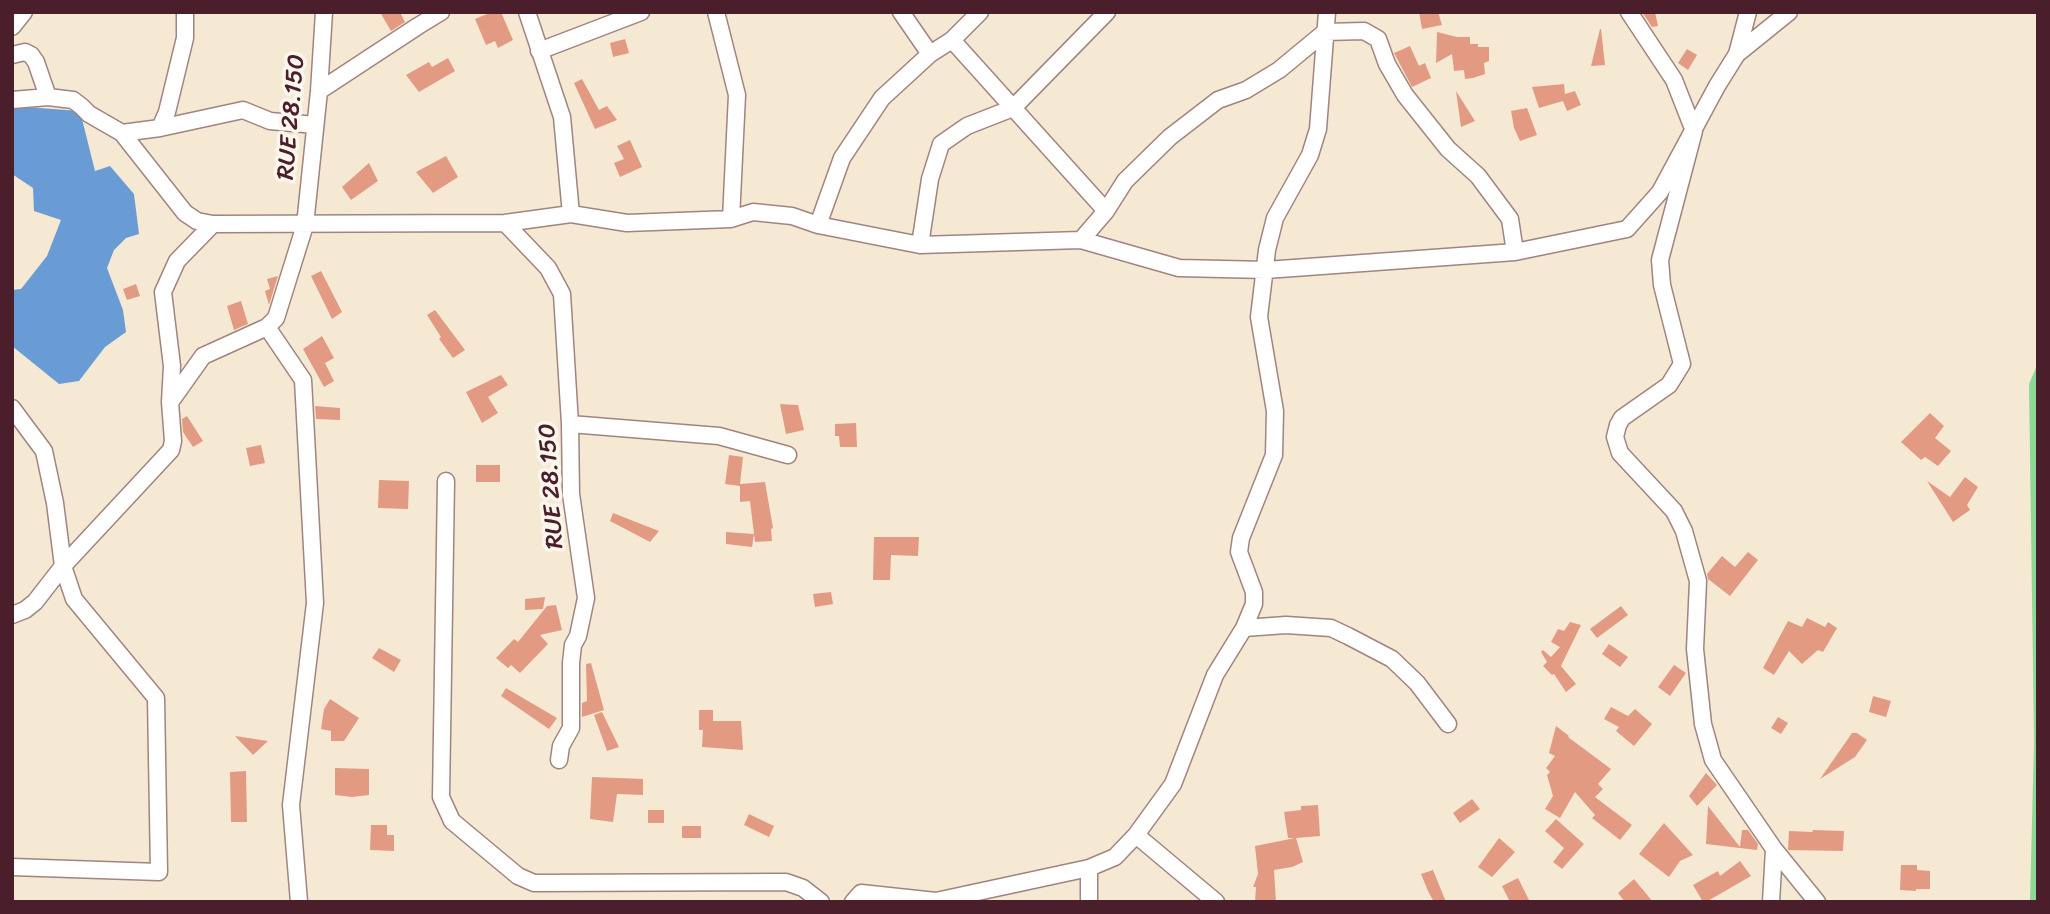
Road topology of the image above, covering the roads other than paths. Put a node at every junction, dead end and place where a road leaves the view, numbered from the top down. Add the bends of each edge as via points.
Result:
1 (24, 12) edge
2 (185, 12) edge
3 (324, 12) edge
4 (441, 12) edge
5 (527, 12) edge
6 (641, 12) edge
7 (716, 12) edge
8 (901, 12) edge
9 (1107, 12) edge
10 (1327, 12) edge
11 (1629, 12) edge
12 (1748, 12) edge
13 (1789, 12) edge
14 (979, 13) edge
15 (12, 27) edge
16 (1325, 32) junction
17 (952, 40) junction
18 (539, 51) junction
19 (930, 54) junction
20 (1737, 54) junction
21 (12, 55) edge
22 (319, 91) junction
23 (48, 97) junction
24 (12, 100) edge
25 (1013, 108) junction
26 (315, 125) junction
27 (160, 128) junction
28 (1694, 131) junction
29 (122, 133) junction
30 (1106, 211) junction
31 (570, 214) junction
32 (731, 219) junction
33 (505, 223) junction
34 (213, 225) junction
35 (304, 225) junction
36 (818, 225) junction
37 (1081, 240) junction
38 (920, 245) junction
39 (1515, 252) junction
40 (1266, 271) junction
41 (267, 327) junction
42 (170, 402) junction
43 (12, 408) edge
44 (570, 424) junction
45 (788, 455) dead end
46 (446, 481) dead end
47 (63, 566) junction
48 (12, 615) edge
49 (1244, 628) junction
50 (1448, 724) dead end
51 (559, 760) dead end
52 (1136, 835) junction
53 (1774, 849) junction
54 (12, 867) edge
55 (1089, 868) junction
56 (299, 902) edge
57 (821, 902) edge
58 (853, 902) edge
59 (936, 902) edge
60 (1089, 902) edge
61 (1216, 902) edge
62 (1771, 902) edge
63 (1817, 902) edge

1 - 15 street
2 - 27 street via 185,38
3 - 22 street, RUE 28.150
4 - 22 street
5 - 18 street
6 - 18 street
7 - 32 street via 737,95
8 - 19 street
9 - 25 street
10 - 16 street
11 - 28 street via 1674,80
12 - 20 street
13 - 20 street
14 - 17 street
16 - 30 street via 1279,70 1218,100 1170,137 1125,181
16 - 39 street via 1364,31 1378,39 1405,95 1510,219
16 - 40 street via 1318,129 1310,155 1275,218
17 - 19 street
17 - 25 street
18 - 31 street via 562,117
19 - 36 street via 881,98 842,159
20 - 28 street
21 - 23 street via 31,55
22 - 26 street, RUE 28.150
23 - 24 street
23 - 29 street via 73,100
25 - 30 street
25 - 38 street via 940,144
26 - 27 street via 270,121 243,110
26 - 35 street, RUE 28.150
27 - 29 street
28 - 39 street via 1660,192 1627,229
28 - 53 street via 1660,260 1682,364 1669,385 1622,418 1615,437 1620,453 1674,511 1685,531 1698,581 1695,649 1703,724 1713,760
29 - 34 street via 185,213
30 - 37 street
31 - 32 street via 627,223
31 - 33 street
32 - 36 street via 753,212 792,216
33 - 35 street
33 - 44 street, RUE 28.150 via 548,268 562,294
34 - 35 street
34 - 42 street via 177,261 163,292 172,366
35 - 41 street via 276,318
36 - 38 street
37 - 38 street
37 - 40 street via 1179,268
39 - 40 street
40 - 49 street via 1259,317 1275,411 1274,455 1241,538 1239,552 1254,592
41 - 42 street via 204,356
41 - 56 street via 303,380 315,603 291,805
42 - 47 street via 171,450
43 - 47 street via 44,451
44 - 45 street via 719,436
44 - 51 street, RUE 28.150 via 571,494 586,598 573,645 571,728
46 - 57 street via 441,797 452,821 518,876 534,883 786,882
47 - 48 street via 35,602
47 - 54 street via 74,599 156,698 159,872
49 - 50 street via 1331,628 1349,636 1392,659
49 - 52 street via 1215,675 1173,784
52 - 55 street via 1115,857
52 - 61 street
53 - 62 street
53 - 63 street
55 - 59 street
55 - 60 street
58 - 59 street via 861,893

